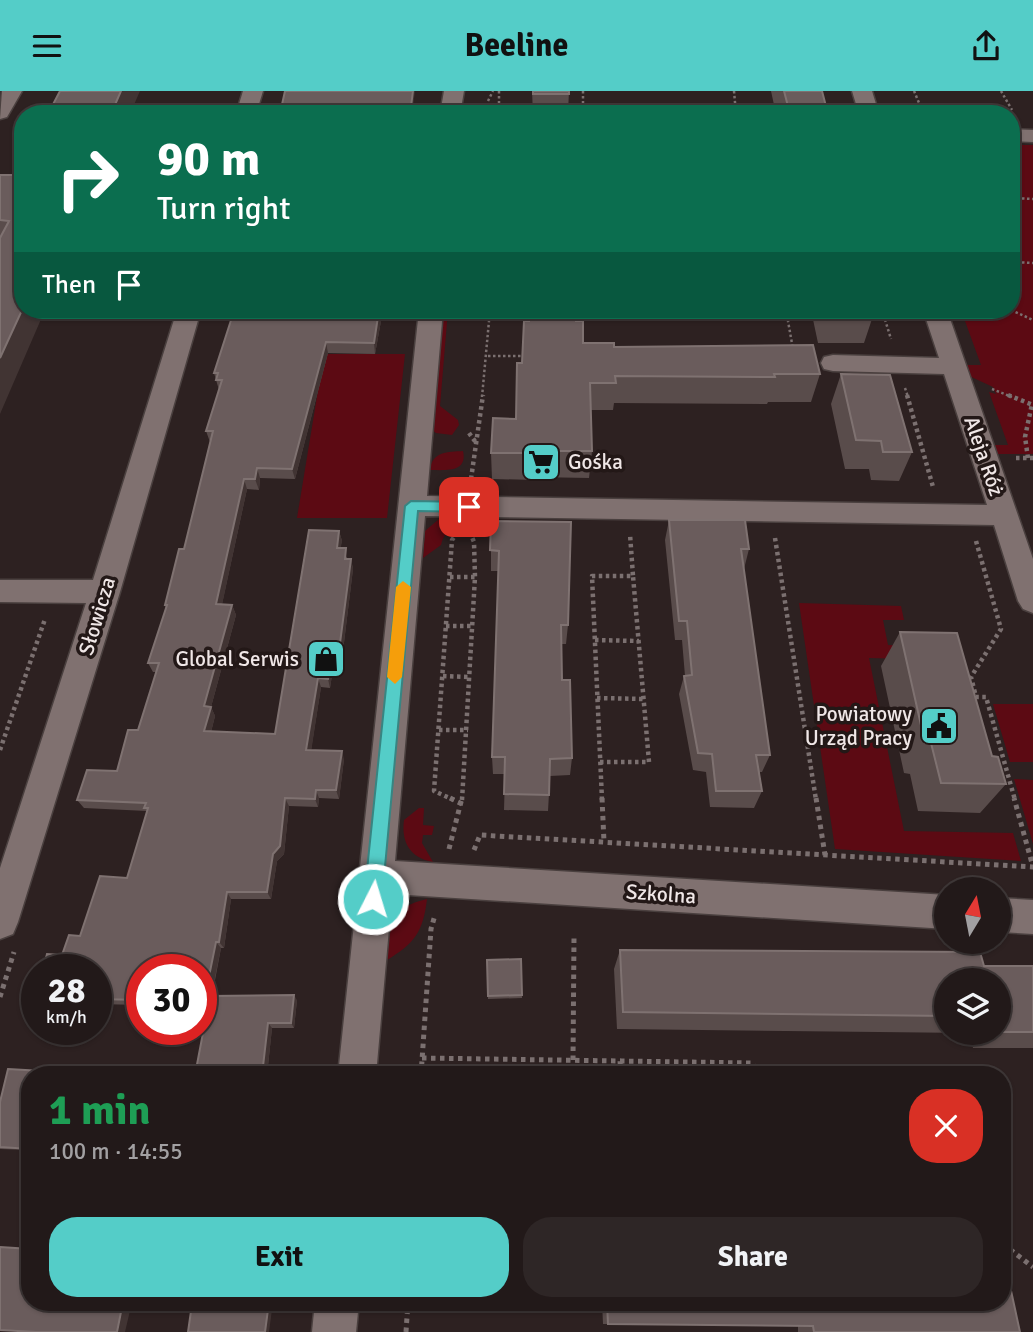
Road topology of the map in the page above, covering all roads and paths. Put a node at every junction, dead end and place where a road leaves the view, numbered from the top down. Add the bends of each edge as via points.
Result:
1 (12, 91) edge
2 (493, 91) edge
3 (488, 101) dead end
4 (0, 113) edge
5 (186, 319) edge
6 (430, 319) edge
7 (489, 319) edge
8 (788, 319) edge
9 (885, 319) edge
10 (938, 319) edge
11 (488, 356) junction
12 (533, 356) edge
13 (795, 358) edge
14 (833, 363) dead end
15 (898, 364) junction
16 (954, 366) junction
17 (1033, 403) edge
18 (469, 433) dead end
19 (477, 444) junction
20 (1014, 458) dead end
21 (1030, 458) edge
22 (472, 477) dead end
23 (935, 492) dead end
24 (411, 506) junction
25 (628, 510) junction
26 (770, 512) junction
27 (1004, 515) junction
28 (458, 531) dead end
29 (469, 532) dead end
30 (977, 545) dead end
31 (450, 576) junction
32 (633, 576) junction
33 (475, 577) junction
34 (0, 591) edge
35 (55, 591) junction
36 (105, 592) junction
37 (1033, 601) edge
38 (446, 626) junction
39 (472, 626) junction
40 (595, 640) junction
41 (639, 641) junction
42 (443, 676) junction
43 (470, 677) junction
44 (597, 698) junction
45 (644, 699) junction
46 (439, 730) junction
47 (468, 730) junction
48 (0, 750) edge
49 (600, 762) junction
50 (462, 804) junction
51 (604, 842) junction
52 (825, 855) junction
53 (375, 877) junction
54 (934, 911) edge
55 (1012, 916) edge
56 (1033, 917) edge
57 (0, 922) edge
58 (431, 929) dead end
59 (573, 938) dead end
60 (422, 1058) junction
61 (573, 1060) junction
62 (620, 1061) junction
63 (358, 1066) edge
64 (422, 1066) edge
65 (620, 1066) edge
66 (754, 1066) edge
67 (1011, 1250) edge
68 (1033, 1267) edge
69 (336, 1311) edge
70 (407, 1311) edge
71 (334, 1332) edge
72 (406, 1332) edge

1 - 4 street
2 - 3 path
5 - 36 street, Słowicza
6 - 24 street
7 - 11 path
8 - 13 path
9 - 15 path
10 - 16 street, Aleja Róż
11 - 12 path
11 - 19 path
14 - 15 street
15 - 16 street
15 - 23 path
16 - 27 street, Aleja Róż
17 - 21 path via 1025,437
18 - 19 path
19 - 22 path
20 - 21 path
24 - 25 street
24 - 53 street
25 - 26 street
25 - 32 path
26 - 27 street
26 - 52 path
27 - 37 street, Aleja Róż
28 - 31 path
29 - 33 path via 474,542
30 - 52 path via 1001,629 971,677 976,697 986,697 1033,867
31 - 33 path
31 - 38 path
32 - 40 path via 592,576
32 - 41 path
33 - 39 path
34 - 35 street
35 - 36 street
35 - 48 path
36 - 57 street, Słowicza
38 - 39 path
38 - 42 path
39 - 43 path
40 - 41 path
40 - 44 path
41 - 45 path
42 - 43 path
42 - 46 path
43 - 47 path
44 - 45 path
44 - 49 path
45 - 49 path via 649,762
46 - 47 path
46 - 50 path via 434,791
47 - 50 path
49 - 51 path
50 - 51 path via 448,851 474,850 480,835
51 - 52 path
53 - 54 street, Szkolna
53 - 63 street
55 - 56 street
58 - 60 path
59 - 61 path
60 - 61 path
60 - 64 path
61 - 62 path
62 - 65 path
62 - 66 path
67 - 68 path
69 - 71 street
70 - 72 path

